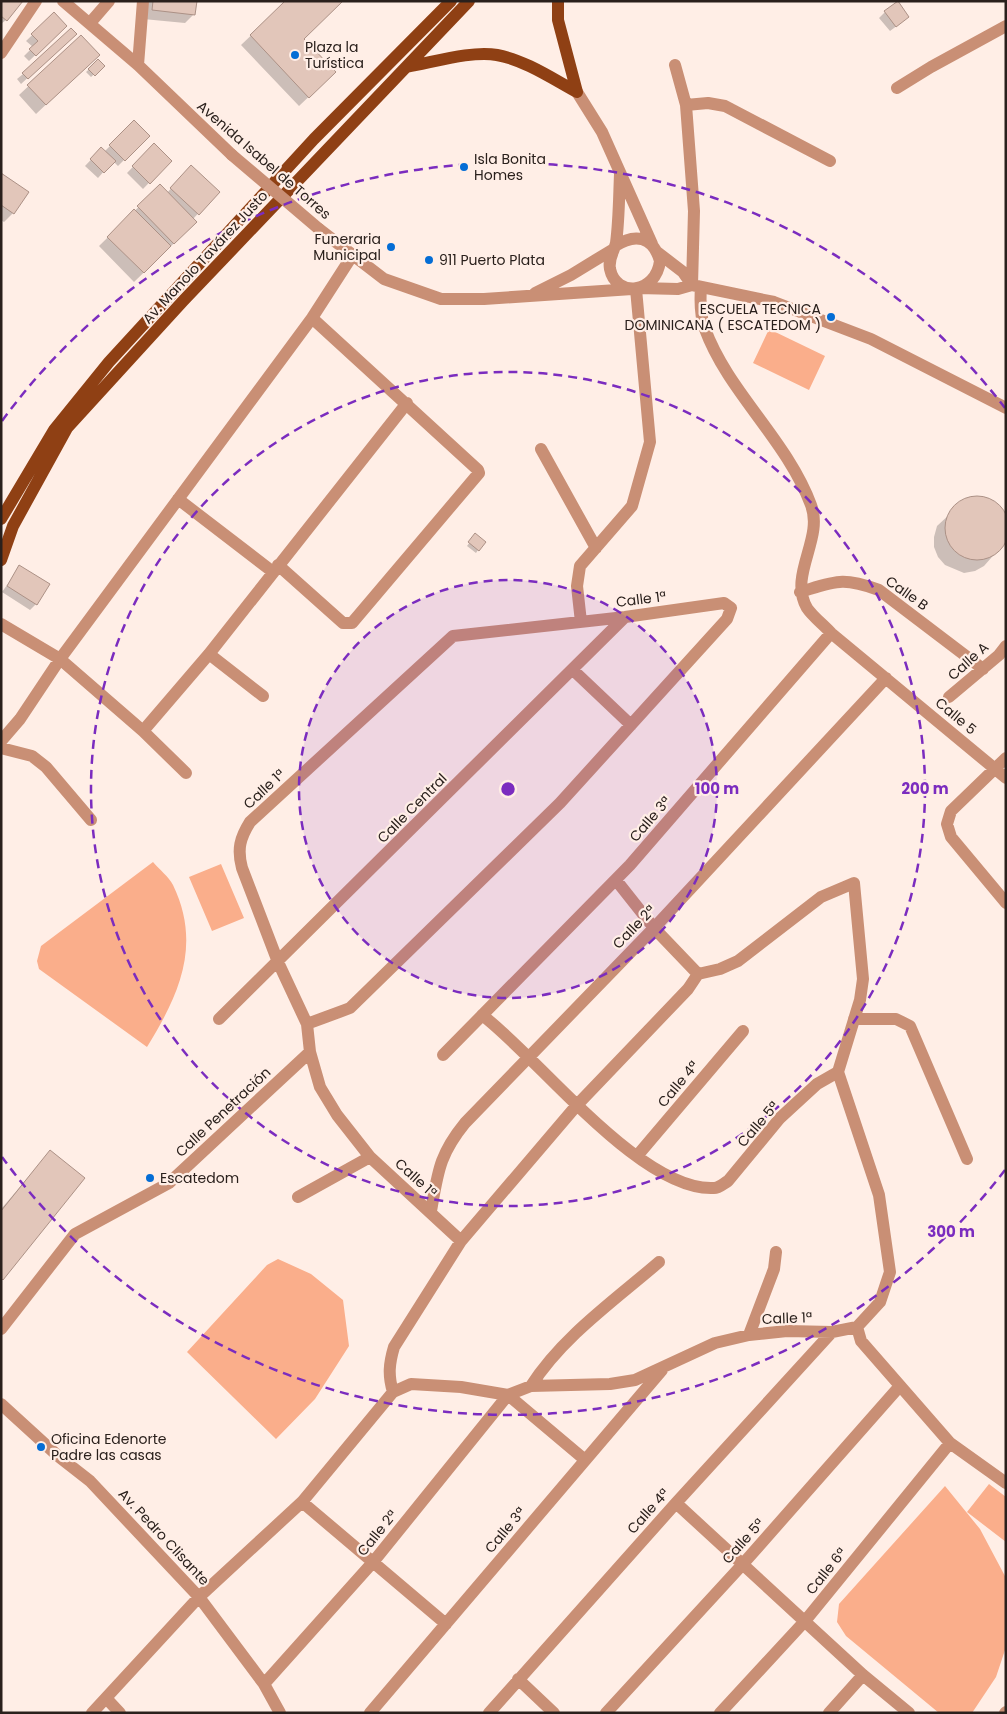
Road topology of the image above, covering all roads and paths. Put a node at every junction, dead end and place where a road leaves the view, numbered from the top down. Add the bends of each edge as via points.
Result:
1 (36, 1) edge
2 (63, 1) edge
3 (109, 1) edge
4 (143, 1) edge
5 (450, 1) edge
6 (468, 1) edge
7 (558, 1) edge
8 (90, 23) junction
9 (1006, 26) edge
10 (1, 53) edge
11 (138, 64) junction
12 (675, 65) dead end
13 (406, 67) junction
14 (897, 88) dead end
15 (577, 92) junction
16 (686, 105) junction
17 (830, 161) dead end
18 (620, 174) junction
19 (614, 248) junction
20 (655, 248) junction
21 (352, 256) junction
22 (696, 286) junction
23 (636, 289) junction
24 (528, 296) junction
25 (312, 318) junction
26 (407, 403) junction
27 (1006, 408) edge
28 (541, 449) dead end
29 (178, 499) junction
30 (1, 519) edge
31 (596, 548) junction
32 (1, 560) edge
33 (276, 568) junction
34 (800, 592) junction
35 (625, 617) junction
36 (581, 622) junction
37 (1, 624) edge
38 (831, 633) junction
39 (1006, 646) edge
40 (209, 654) junction
41 (60, 659) junction
42 (983, 669) junction
43 (573, 670) junction
44 (886, 678) junction
45 (263, 696) dead end
46 (950, 697) dead end
47 (631, 725) junction
48 (143, 731) junction
49 (1, 741) edge
50 (1, 748) edge
51 (1006, 758) edge
52 (996, 768) junction
53 (186, 773) dead end
54 (1006, 778) edge
55 (91, 820) dead end
56 (616, 880) junction
57 (1006, 903) edge
58 (654, 928) junction
59 (278, 962) junction
60 (698, 974) junction
61 (482, 1015) junction
62 (220, 1018) dead end
63 (854, 1019) junction
64 (307, 1024) junction
65 (743, 1031) dead end
66 (310, 1052) junction
67 (444, 1055) dead end
68 (528, 1056) junction
69 (838, 1072) junction
70 (577, 1106) junction
71 (637, 1156) junction
72 (370, 1157) junction
73 (967, 1159) dead end
74 (298, 1197) dead end
75 (431, 1211) junction
76 (461, 1241) junction
77 (776, 1252) dead end
78 (659, 1262) dead end
79 (857, 1327) junction
80 (1, 1328) edge
81 (832, 1332) junction
82 (749, 1335) junction
83 (664, 1368) junction
84 (530, 1386) junction
85 (898, 1386) junction
86 (392, 1392) junction
87 (508, 1395) junction
88 (1, 1404) edge
89 (950, 1443) junction
90 (584, 1459) junction
91 (1006, 1484) edge
92 (302, 1502) junction
93 (676, 1503) junction
94 (374, 1561) junction
95 (742, 1565) junction
96 (199, 1596) junction
97 (805, 1621) junction
98 (446, 1624) junction
99 (863, 1675) junction
100 (518, 1679) junction
101 (264, 1684) junction
102 (106, 1698) junction
103 (92, 1713) edge
104 (120, 1713) edge
105 (280, 1713) edge
106 (370, 1713) edge
107 (489, 1713) edge
108 (554, 1713) edge
109 (606, 1713) edge
110 (720, 1713) edge
111 (829, 1713) edge
112 (909, 1713) edge

1 - 10 street
2 - 8 street, Avenida Isabel de Torres
3 - 8 street
4 - 11 street
5 - 30 main road, Av. Manolo Tavárez Justo via 314,139 109,362 54,430
6 - 13 main road, Av. Manolo Tavárez Justo
7 - 15 main road via 558,20
8 - 11 street, Avenida Isabel de Torres
9 - 14 street
11 - 21 street, Avenida Isabel de Torres, bridge via 232,155
12 - 16 street
13 - 15 main road via 496,54
13 - 32 main road, Av. Manolo Tavárez Justo via 67,428 13,526
15 - 18 street via 602,132
16 - 17 street via 708,103 724,106
16 - 22 street
18 - 19 street
18 - 20 street
19 - 20 street via 627,238 640,238
19 - 23 street via 609,260 610,270 623,286
19 - 24 street, Avenida Isabel de Torres via 571,275
20 - 22 street
20 - 23 street via 660,261 655,279
21 - 24 street, Avenida Isabel de Torres via 384,279 441,299
21 - 25 street
22 - 23 street, Avenida Isabel de Torres via 678,290
22 - 27 street via 774,302 871,338
22 - 34 street via 704,328 713,348 792,465 812,506 814,527
23 - 24 street, Avenida Isabel de Torres
23 - 31 street via 650,442 632,506
25 - 26 street
25 - 29 street
26 - 33 street
26 - 33 street via 478,470 478,477 352,622 344,624
28 - 31 street
29 - 33 street
29 - 41 street
31 - 36 street via 580,566 577,586
33 - 40 street
34 - 38 street, Calle 5 via 808,609
34 - 42 street, Calle B via 840,580 879,590
35 - 36 street, Calle 1ª
35 - 43 street, Calle Central
35 - 47 street, Calle 1ª via 724,603 731,608 727,619
36 - 59 street, Calle 1ª via 453,636 250,822 241,837 238,854
37 - 41 street
38 - 44 street, Calle 5
38 - 56 street, Calle 3ª
39 - 42 street, Calle A
40 - 45 street
40 - 48 street
41 - 48 street
41 - 49 street via 20,719
42 - 46 street, Calle A
43 - 47 street
43 - 59 street, Calle Central
44 - 52 street, Calle 5
44 - 58 street, Calle 2ª
47 - 64 street via 560,804 350,1008
48 - 53 street
50 - 55 street via 32,756
51 - 52 street
52 - 54 street, Calle 5
52 - 57 street via 951,811 947,824 951,837
56 - 58 street
56 - 61 street, Calle 3ª
58 - 60 street
58 - 68 street, Calle 2ª
59 - 62 street, Calle Central
59 - 64 street, Calle 1ª
60 - 63 street via 738,961 821,896 854,882 863,979
60 - 70 street via 688,990
61 - 67 street, Calle 3ª
61 - 68 street
63 - 69 street
63 - 73 street via 896,1019 910,1026
64 - 66 street, Calle 1ª
65 - 71 street, Calle 4ª
66 - 72 street, Calle 1ª via 320,1086 337,1115
66 - 80 street, Calle Penetración via 168,1183 75,1234
68 - 70 street
68 - 75 street, Calle 2ª via 451,1140 441,1160
69 - 71 street, Calle 5ª via 818,1084 780,1118 728,1182 716,1188 700,1187 669,1176
69 - 79 street via 879,1195 890,1272 880,1302
70 - 71 street
70 - 76 street
72 - 74 street
72 - 75 street, Calle 1ª
75 - 76 street, Calle 1ª
76 - 86 street via 394,1347 388,1376
77 - 82 street via 774,1269
78 - 84 street via 544,1365
79 - 81 street, Calle 1ª
79 - 85 street via 861,1341
81 - 82 street, Calle 1ª via 787,1331
81 - 93 street, Calle 4ª
82 - 83 street, Calle 1ª via 715,1343
83 - 84 street, Calle 1ª via 635,1380 610,1384
83 - 90 street, Calle 3ª
84 - 87 street, Calle 1ª
85 - 89 street
85 - 95 street, Calle 5ª
86 - 87 street via 411,1384 461,1387
86 - 92 street
87 - 90 street
87 - 94 street, Calle 2ª
88 - 96 street, Av. Pedro Clisante via 90,1481
89 - 91 street
89 - 97 street, Calle 6ª
90 - 98 street, Calle 3ª
92 - 94 street
92 - 96 street
93 - 95 street
93 - 100 street, Calle 4ª
94 - 98 street
94 - 101 street, Calle 2ª
95 - 97 street
95 - 109 street, Calle 5ª
96 - 101 street, Av. Pedro Clisante
96 - 102 street
97 - 99 street
97 - 110 street, Calle 6ª
98 - 106 street, Calle 3ª
99 - 111 street
99 - 112 street
100 - 107 street, Calle 4ª
100 - 108 street
101 - 105 street, Av. Pedro Clisante
102 - 103 street
102 - 104 street

